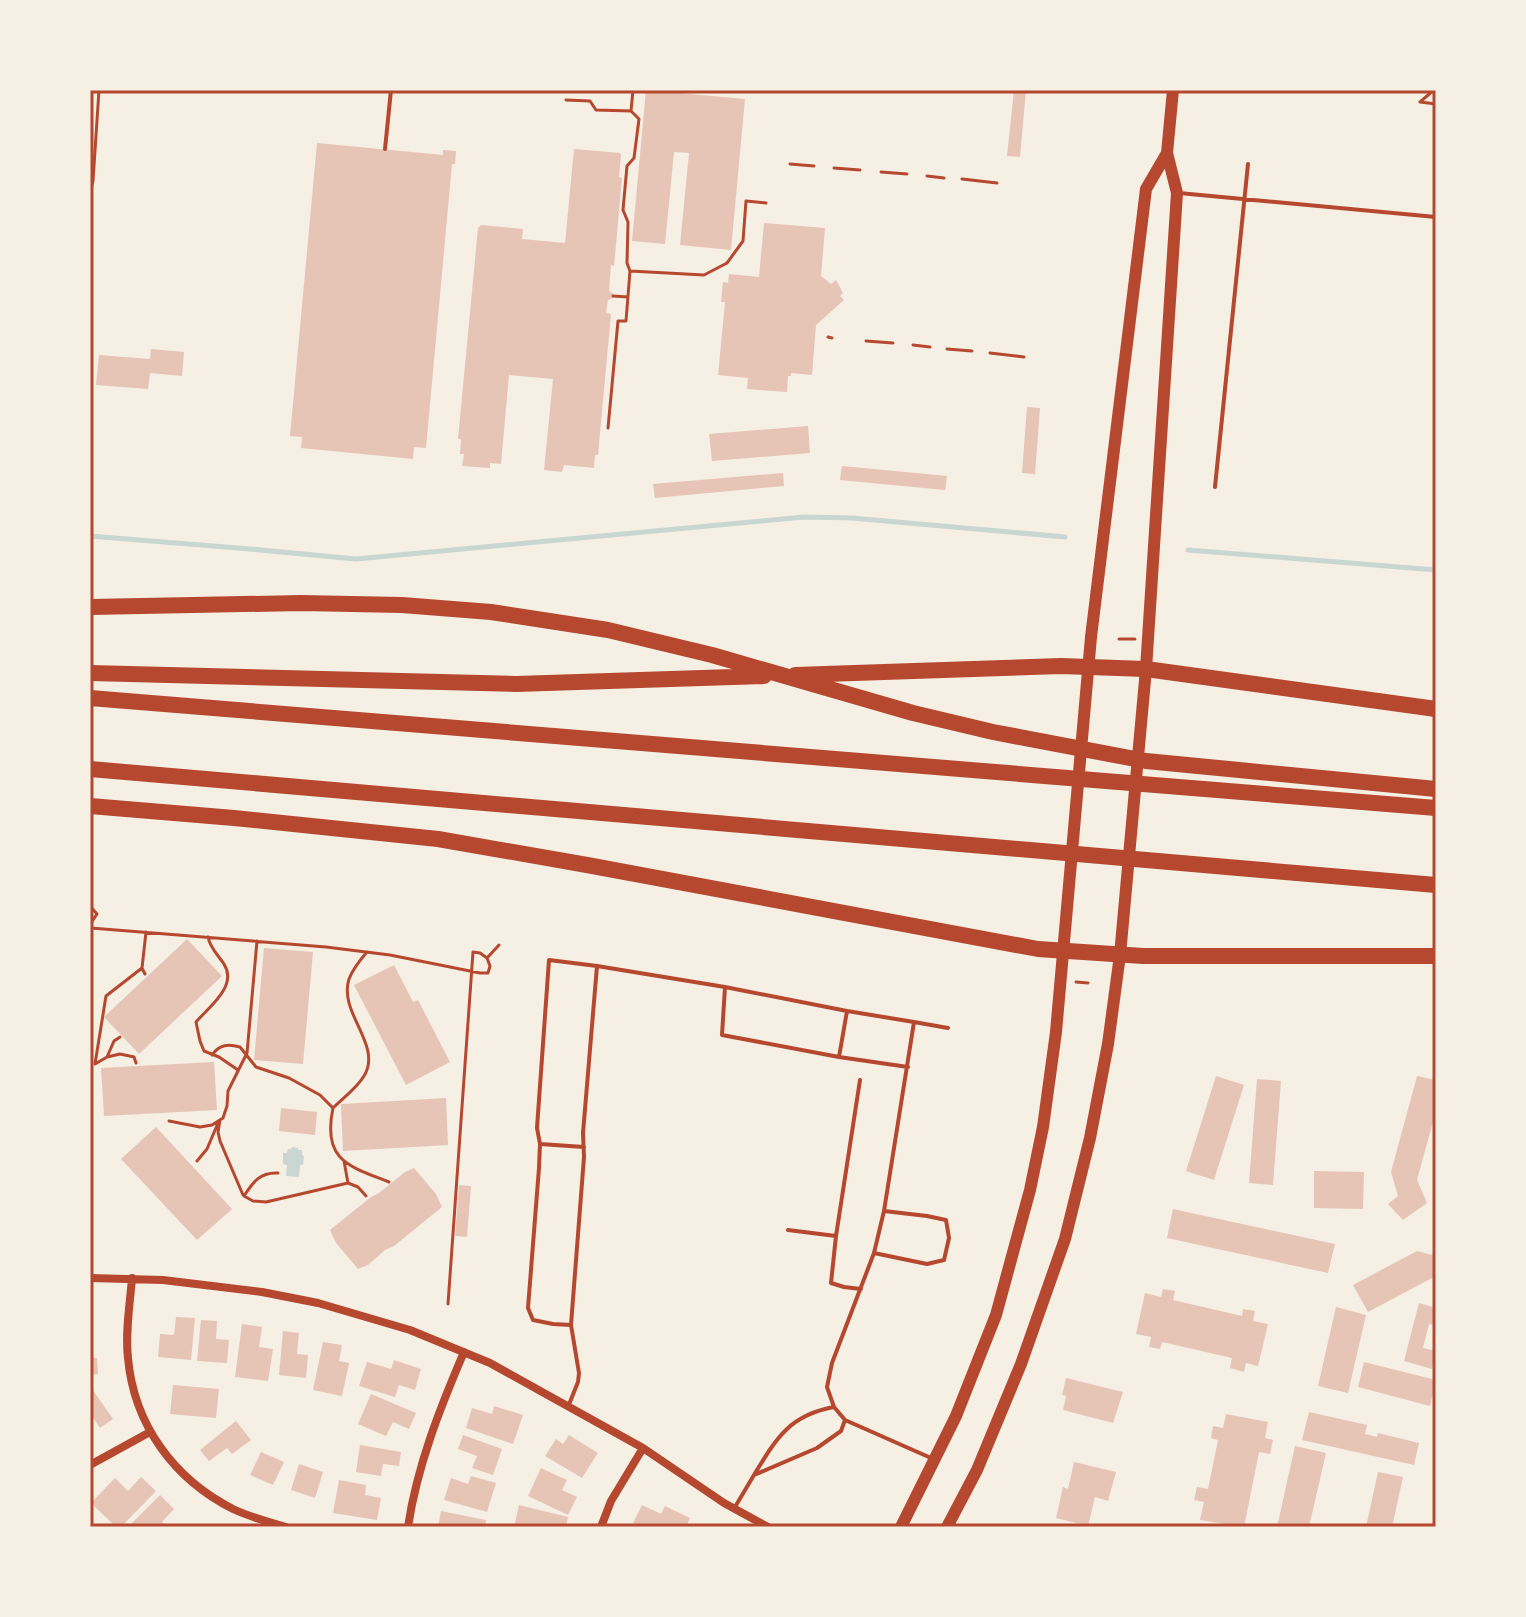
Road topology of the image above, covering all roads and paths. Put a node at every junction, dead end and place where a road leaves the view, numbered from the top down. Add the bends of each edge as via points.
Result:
1 (99, 90) edge
2 (391, 90) edge
3 (633, 90) edge
4 (1173, 90) edge
5 (1434, 90) edge
6 (566, 100) dead end
7 (1436, 104) edge
8 (631, 111) junction
9 (385, 149) dead end
10 (1167, 153) junction
11 (790, 164) dead end
12 (1248, 164) dead end
13 (814, 166) dead end
14 (834, 168) dead end
15 (860, 170) dead end
16 (881, 172) dead end
17 (907, 174) dead end
18 (927, 176) dead end
19 (944, 178) dead end
20 (962, 179) dead end
21 (997, 183) dead end
22 (90, 193) edge
23 (1177, 193) junction
24 (1244, 199) junction
25 (766, 203) dead end
26 (1436, 217) edge
27 (630, 271) junction
28 (613, 296) dead end
29 (628, 297) junction
30 (866, 341) dead end
31 (893, 343) dead end
32 (913, 345) dead end
33 (930, 347) dead end
34 (947, 349) dead end
35 (972, 351) dead end
36 (990, 353) dead end
37 (1024, 357) dead end
38 (608, 428) dead end
39 (1215, 487) dead end
40 (90, 607) edge
41 (1119, 639) dead end
42 (1135, 639) dead end
43 (1089, 667) junction
44 (1146, 669) junction
45 (90, 673) edge
46 (90, 698) edge
47 (1436, 709) edge
48 (90, 769) edge
49 (1436, 789) edge
50 (90, 806) edge
51 (1436, 808) edge
52 (1436, 885) edge
53 (90, 906) edge
54 (146, 932) junction
55 (208, 937) junction
56 (257, 941) junction
57 (499, 945) dead end
58 (1062, 951) junction
59 (367, 952) junction
60 (1120, 955) junction
61 (1436, 956) edge
62 (487, 958) junction
63 (597, 966) junction
64 (142, 968) junction
65 (472, 971) junction
66 (145, 974) dead end
67 (1071, 982) dead end
68 (1088, 983) dead end
69 (725, 987) junction
70 (847, 1011) junction
71 (914, 1022) junction
72 (948, 1028) dead end
73 (120, 1037) dead end
74 (247, 1053) junction
75 (212, 1055) junction
76 (107, 1057) junction
77 (839, 1057) junction
78 (136, 1063) dead end
79 (908, 1067) junction
80 (238, 1070) junction
81 (860, 1080) dead end
82 (333, 1108) junction
83 (220, 1120) junction
84 (169, 1121) dead end
85 (540, 1144) junction
86 (584, 1147) junction
87 (197, 1161) dead end
88 (344, 1161) junction
89 (278, 1173) dead end
90 (389, 1182) dead end
91 (348, 1183) junction
92 (244, 1196) junction
93 (366, 1196) dead end
94 (884, 1211) junction
95 (788, 1230) dead end
96 (836, 1236) junction
97 (874, 1253) junction
98 (90, 1278) edge
99 (132, 1278) junction
100 (861, 1289) junction
101 (448, 1304) dead end
102 (571, 1325) junction
103 (464, 1352) junction
104 (568, 1407) junction
105 (834, 1407) junction
106 (845, 1420) junction
107 (150, 1432) junction
108 (643, 1448) junction
109 (935, 1460) junction
110 (90, 1465) edge
111 (754, 1475) junction
112 (734, 1508) junction
113 (286, 1527) edge
114 (408, 1527) edge
115 (601, 1527) edge
116 (768, 1527) edge
117 (901, 1527) edge
118 (947, 1527) edge

1 - 22 path
2 - 9 lane
3 - 8 path
4 - 10 main road
5 - 7 path via 1420,102
6 - 8 path via 590,101 596,110
8 - 27 path via 639,119 623,210
10 - 23 main road
10 - 43 main road via 1146,189
11 - 13 path
12 - 24 lane
14 - 15 path
16 - 17 path
18 - 19 path
20 - 21 path
23 - 24 lane
23 - 44 main road
24 - 26 lane
24 - 39 lane
25 - 27 path via 746,201 743,241 727,263 704,275
27 - 29 path
28 - 29 path
29 - 38 path via 626,321 618,321
30 - 31 path
32 - 33 path
34 - 35 path
36 - 37 path
40 - 49 highway via 301,603 491,612 608,630 913,713 1146,761
41 - 42 path
43 - 44 highway
43 - 45 highway via 516,684
43 - 58 main road
44 - 47 highway
44 - 60 main road
46 - 51 highway
48 - 52 highway
50 - 58 highway via 438,839
53 - 54 path via 97,914 91,928
54 - 55 path
54 - 64 path
55 - 56 path
55 - 75 path via 229,977 196,1022 204,1051
56 - 59 path
56 - 74 path
57 - 62 path
58 - 60 highway
58 - 109 main road via 1051,1074 1030,1190 996,1315
59 - 65 path
59 - 82 path via 348,981 348,996 368,1052 368,1068
60 - 61 highway
60 - 118 main road via 1093,1124 1065,1239 1009,1392
62 - 65 path via 488,973
62 - 65 path via 473,952
63 - 69 lane
63 - 85 lane via 549,960
63 - 86 lane
64 - 66 path
64 - 76 path via 106,996 95,1064
65 - 101 path
67 - 68 path
69 - 70 lane
69 - 77 lane via 722,1035
70 - 71 lane
70 - 77 lane
71 - 72 lane
71 - 79 lane
73 - 76 path
74 - 75 path via 225,1045
74 - 80 path
74 - 82 path via 256,1067 289,1078
75 - 80 path
76 - 78 path via 120,1054 134,1057
77 - 79 lane
79 - 94 lane
80 - 83 path
81 - 96 lane
82 - 88 path via 332,1143
83 - 84 path via 200,1127
83 - 87 path
83 - 92 path via 220,1141
85 - 86 lane
85 - 102 lane via 528,1308 533,1320
86 - 102 lane
88 - 90 path
88 - 91 path
89 - 92 path via 255,1179
91 - 92 path via 266,1202
91 - 93 path
94 - 97 lane
94 - 97 lane via 946,1220 944,1260 927,1264
95 - 96 lane
96 - 100 lane via 831,1283
97 - 100 lane
98 - 99 street
99 - 103 street via 209,1284 318,1303
99 - 107 street via 127,1356
100 - 105 lane via 832,1363 827,1387
102 - 104 lane via 579,1373
103 - 104 street
103 - 114 street via 417,1481
104 - 108 street
105 - 106 lane
105 - 111 lane via 796,1420 781,1433
106 - 109 lane
106 - 111 lane via 841,1431 817,1448
107 - 110 street
107 - 113 street via 178,1471 203,1491 234,1509
108 - 112 street
108 - 115 street
109 - 117 main road
111 - 112 lane
112 - 116 street

